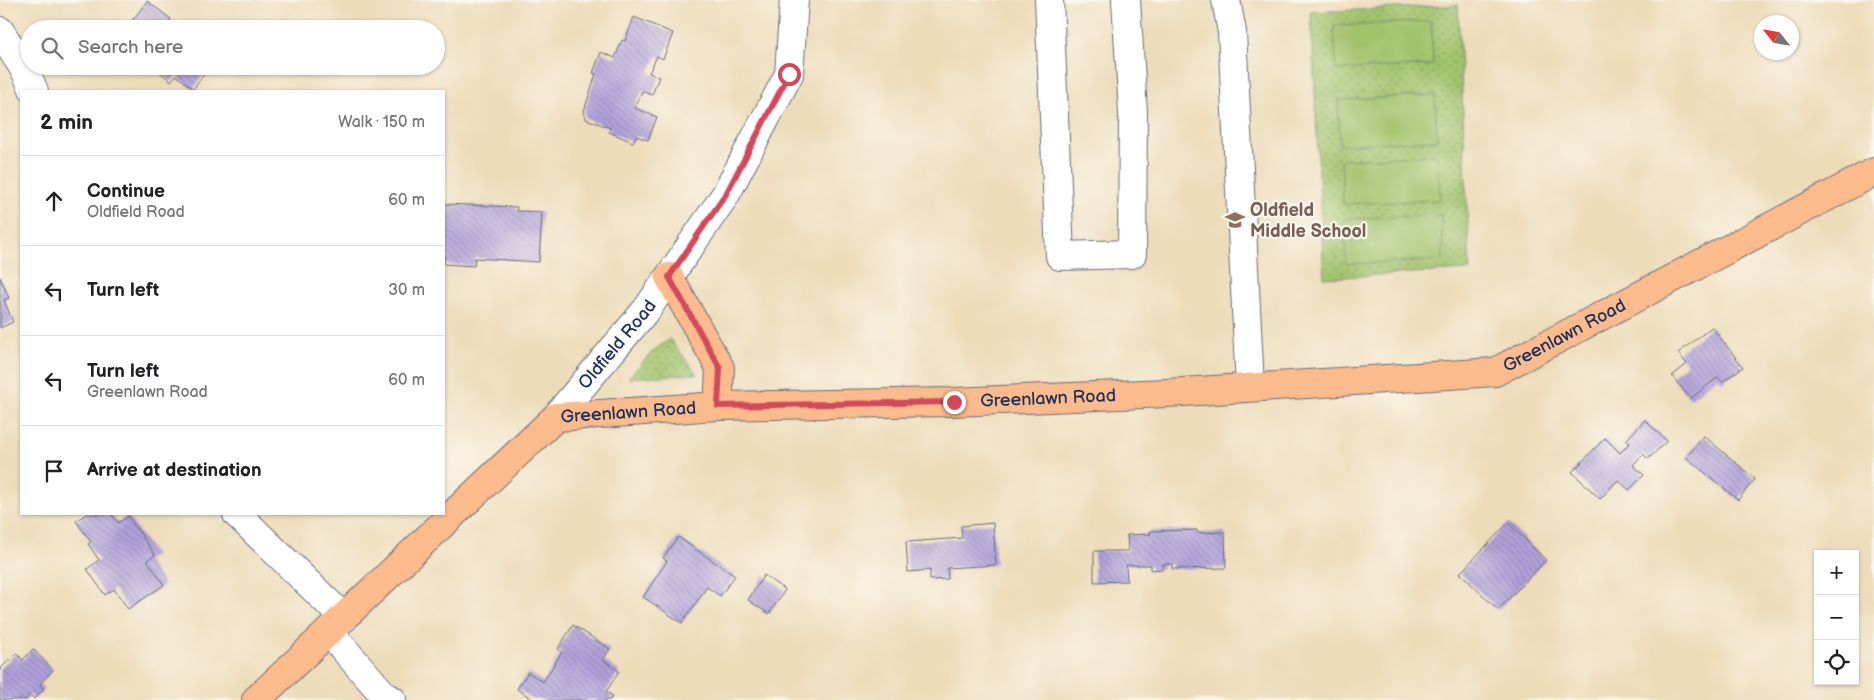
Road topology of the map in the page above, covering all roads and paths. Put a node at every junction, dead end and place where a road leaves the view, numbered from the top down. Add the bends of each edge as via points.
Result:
1 (794, 0) edge
2 (1049, 0) edge
3 (1126, 0) edge
4 (1226, 0) edge
5 (0, 31) edge
6 (20, 63) edge
7 (27, 75) edge
8 (34, 90) edge
9 (1874, 172) edge
10 (669, 277) junction
11 (1250, 387) junction
12 (718, 406) junction
13 (556, 417) junction
14 (238, 515) edge
15 (336, 625) junction
16 (256, 700) edge
17 (392, 700) edge

1 - 10 street, Oldfield Road via 789,74 726,194
2 - 3 street via 1060,256 1132,254 1133,113
4 - 11 street via 1232,32
5 - 6 street
7 - 8 street
9 - 11 main road, Greenlawn Road via 1495,372
10 - 12 main road via 720,368
10 - 13 street, Oldfield Road via 647,309
11 - 12 main road, Greenlawn Road via 954,402
12 - 13 main road, Greenlawn Road
13 - 15 main road, Greenlawn Road
14 - 15 street
15 - 16 main road, Greenlawn Road
15 - 17 street via 384,695

